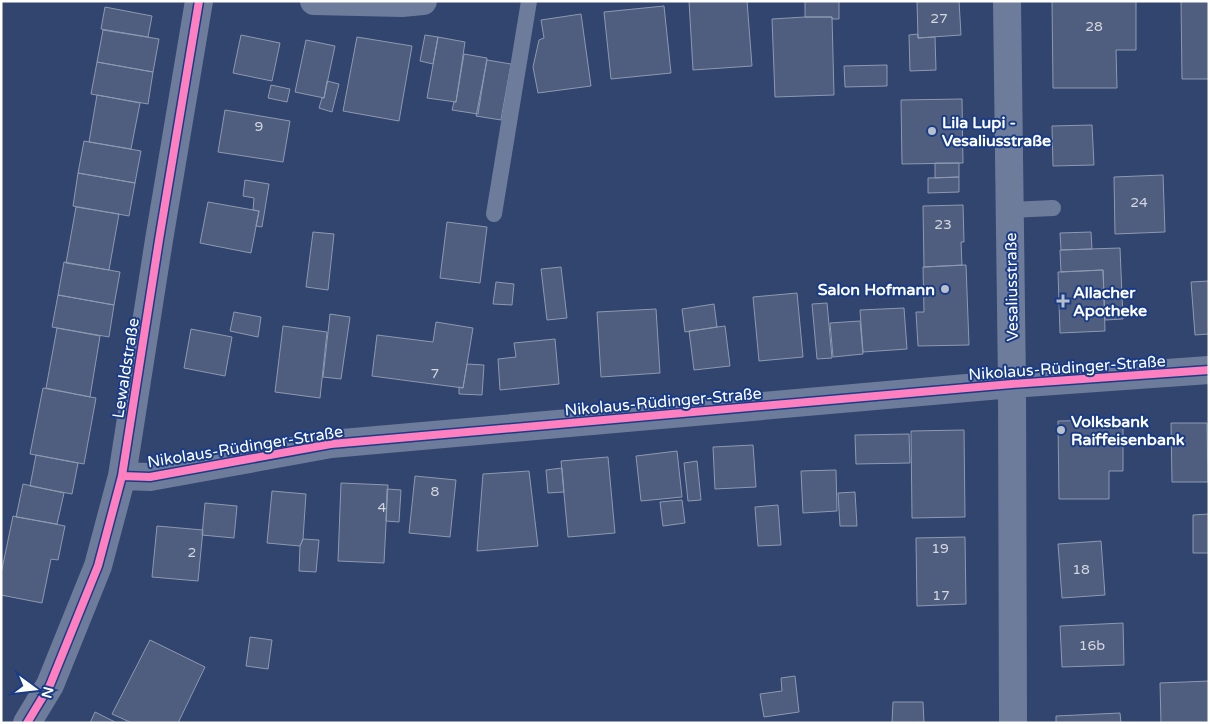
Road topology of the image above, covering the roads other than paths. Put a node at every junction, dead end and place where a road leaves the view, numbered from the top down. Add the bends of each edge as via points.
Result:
1 (199, 1) edge
2 (314, 1) edge
3 (423, 1) edge
4 (529, 1) edge
5 (1007, 1) edge
6 (1054, 208) dead end
7 (1010, 210) junction
8 (494, 214) dead end
9 (1209, 370) edge
10 (1012, 384) junction
11 (122, 476) junction
12 (27, 723) edge
13 (1013, 723) edge

1 - 11 street, Lewaldstraße
2 - 3 street
4 - 8 lane
5 - 7 street, Vesaliusstraße
6 - 7 lane
7 - 10 street, Vesaliusstraße
9 - 10 street, Nikolaus-Rüdinger-Straße
10 - 11 street, Nikolaus-Rüdinger-Straße via 331,444 150,477
10 - 13 street, Vesaliusstraße
11 - 12 street, Lewaldstraße via 98,566 50,685

